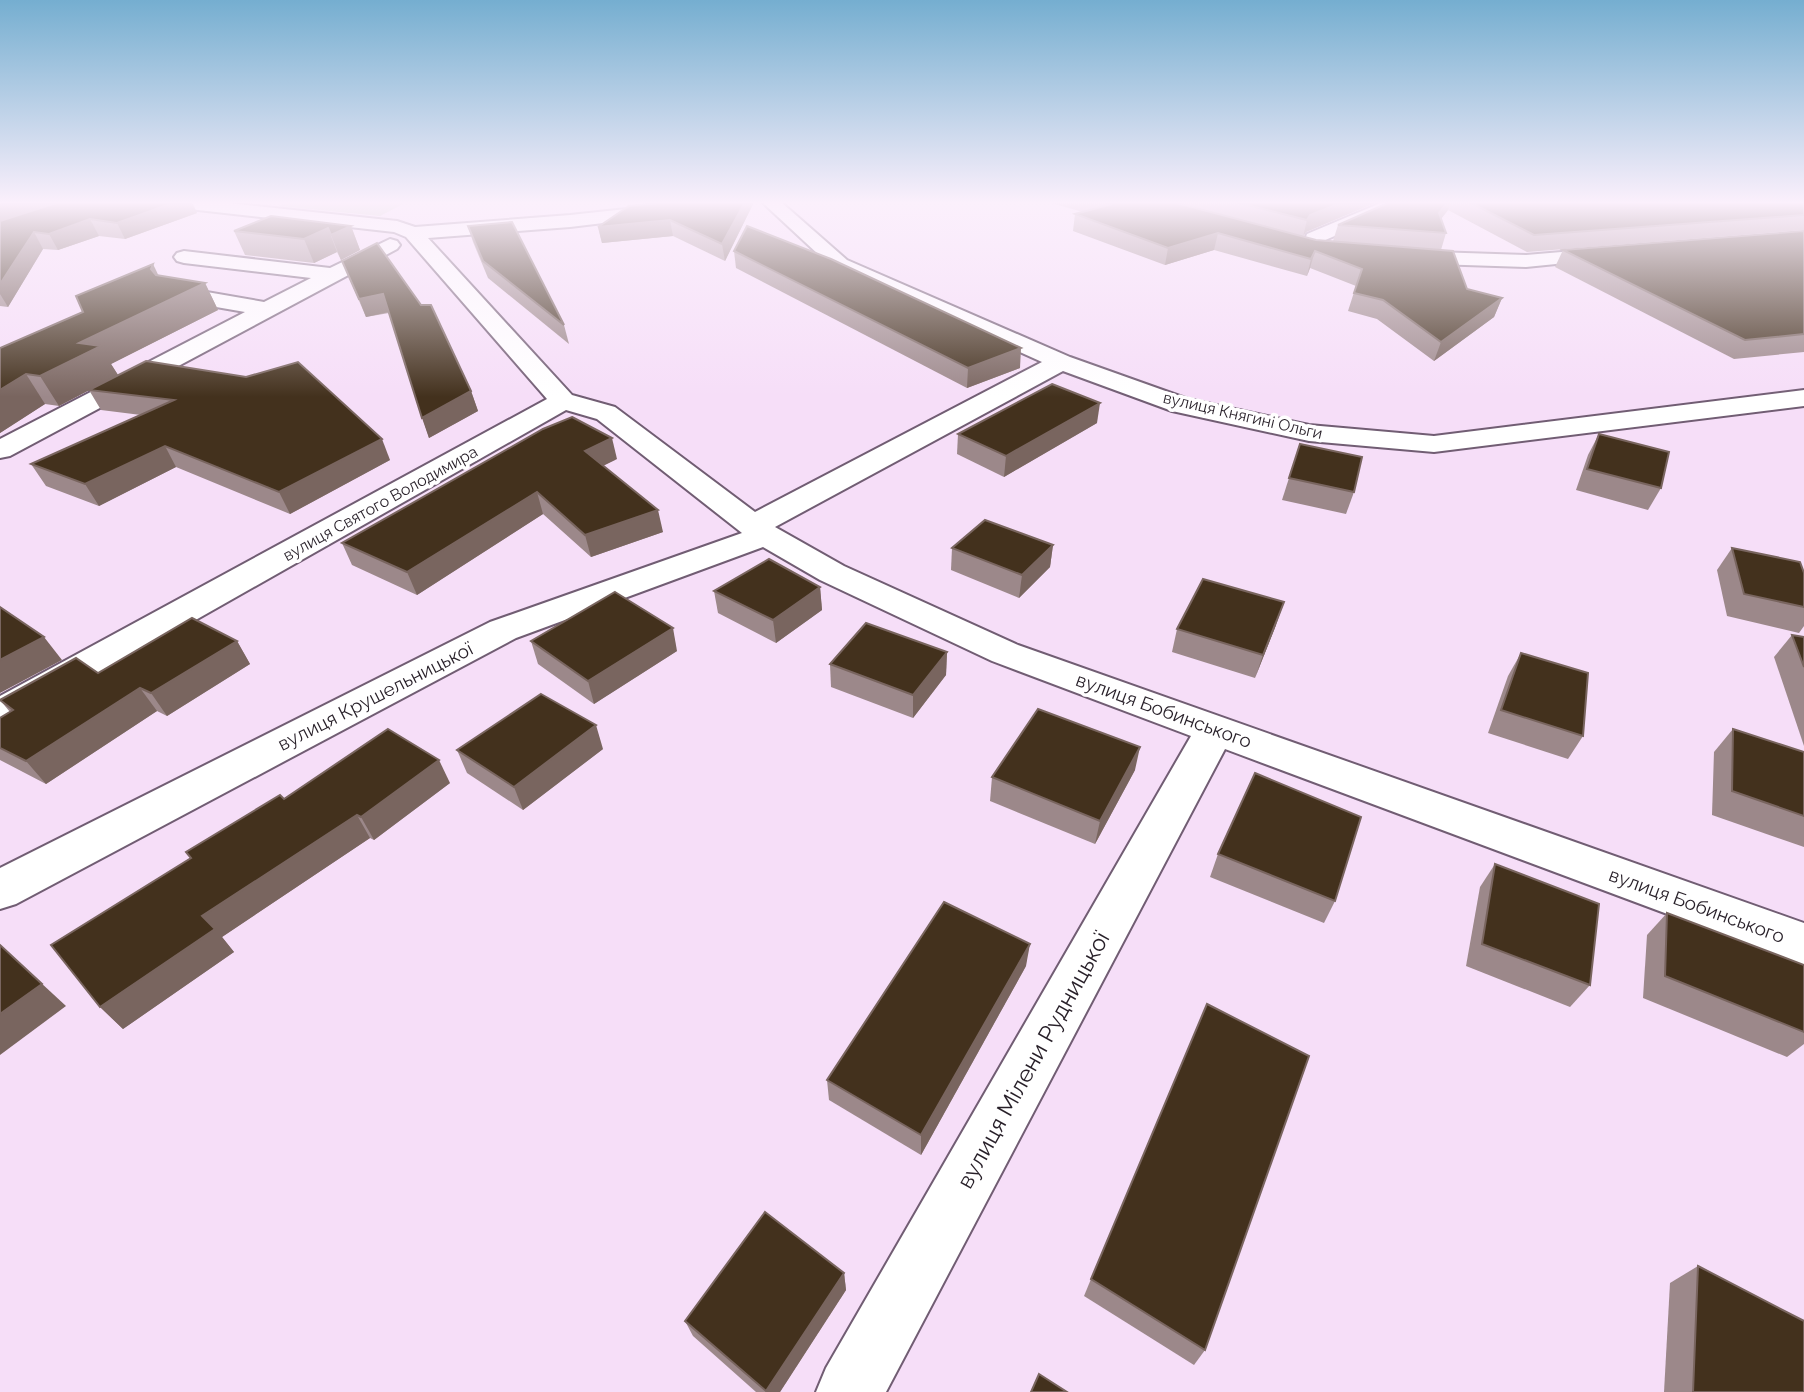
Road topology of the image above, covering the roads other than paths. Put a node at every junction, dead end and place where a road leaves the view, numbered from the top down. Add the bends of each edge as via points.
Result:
1 (268, 267) edge
2 (347, 267) edge
3 (446, 267) edge
4 (847, 267) edge
5 (335, 275) junction
6 (178, 294) edge
7 (269, 310) junction
8 (1061, 362) junction
9 (1794, 399) edge
10 (563, 401) junction
11 (1804, 420) edge
12 (0, 450) edge
13 (759, 531) junction
14 (0, 713) edge
15 (1216, 728) junction
16 (0, 890) edge
17 (1804, 944) edge
18 (849, 1392) edge

1 - 5 street
2 - 5 street
3 - 10 street
4 - 8 street, вулиця Княгині Ольги
5 - 7 street
6 - 7 street
7 - 12 street
8 - 9 street, вулиця Княгині Ольги via 1181,405 1310,433 1434,444
8 - 13 street, вулиця Крушельницької
9 - 11 street
10 - 13 street, вулиця Бобинського via 607,413
10 - 14 street, вулиця Святого Володимира
13 - 15 street, вулиця Бобинського via 832,573 1005,653
13 - 16 street, вулиця Крушельницької via 503,630
15 - 17 street, вулиця Бобинського
15 - 18 street, вулиця Мілени Рудницької

